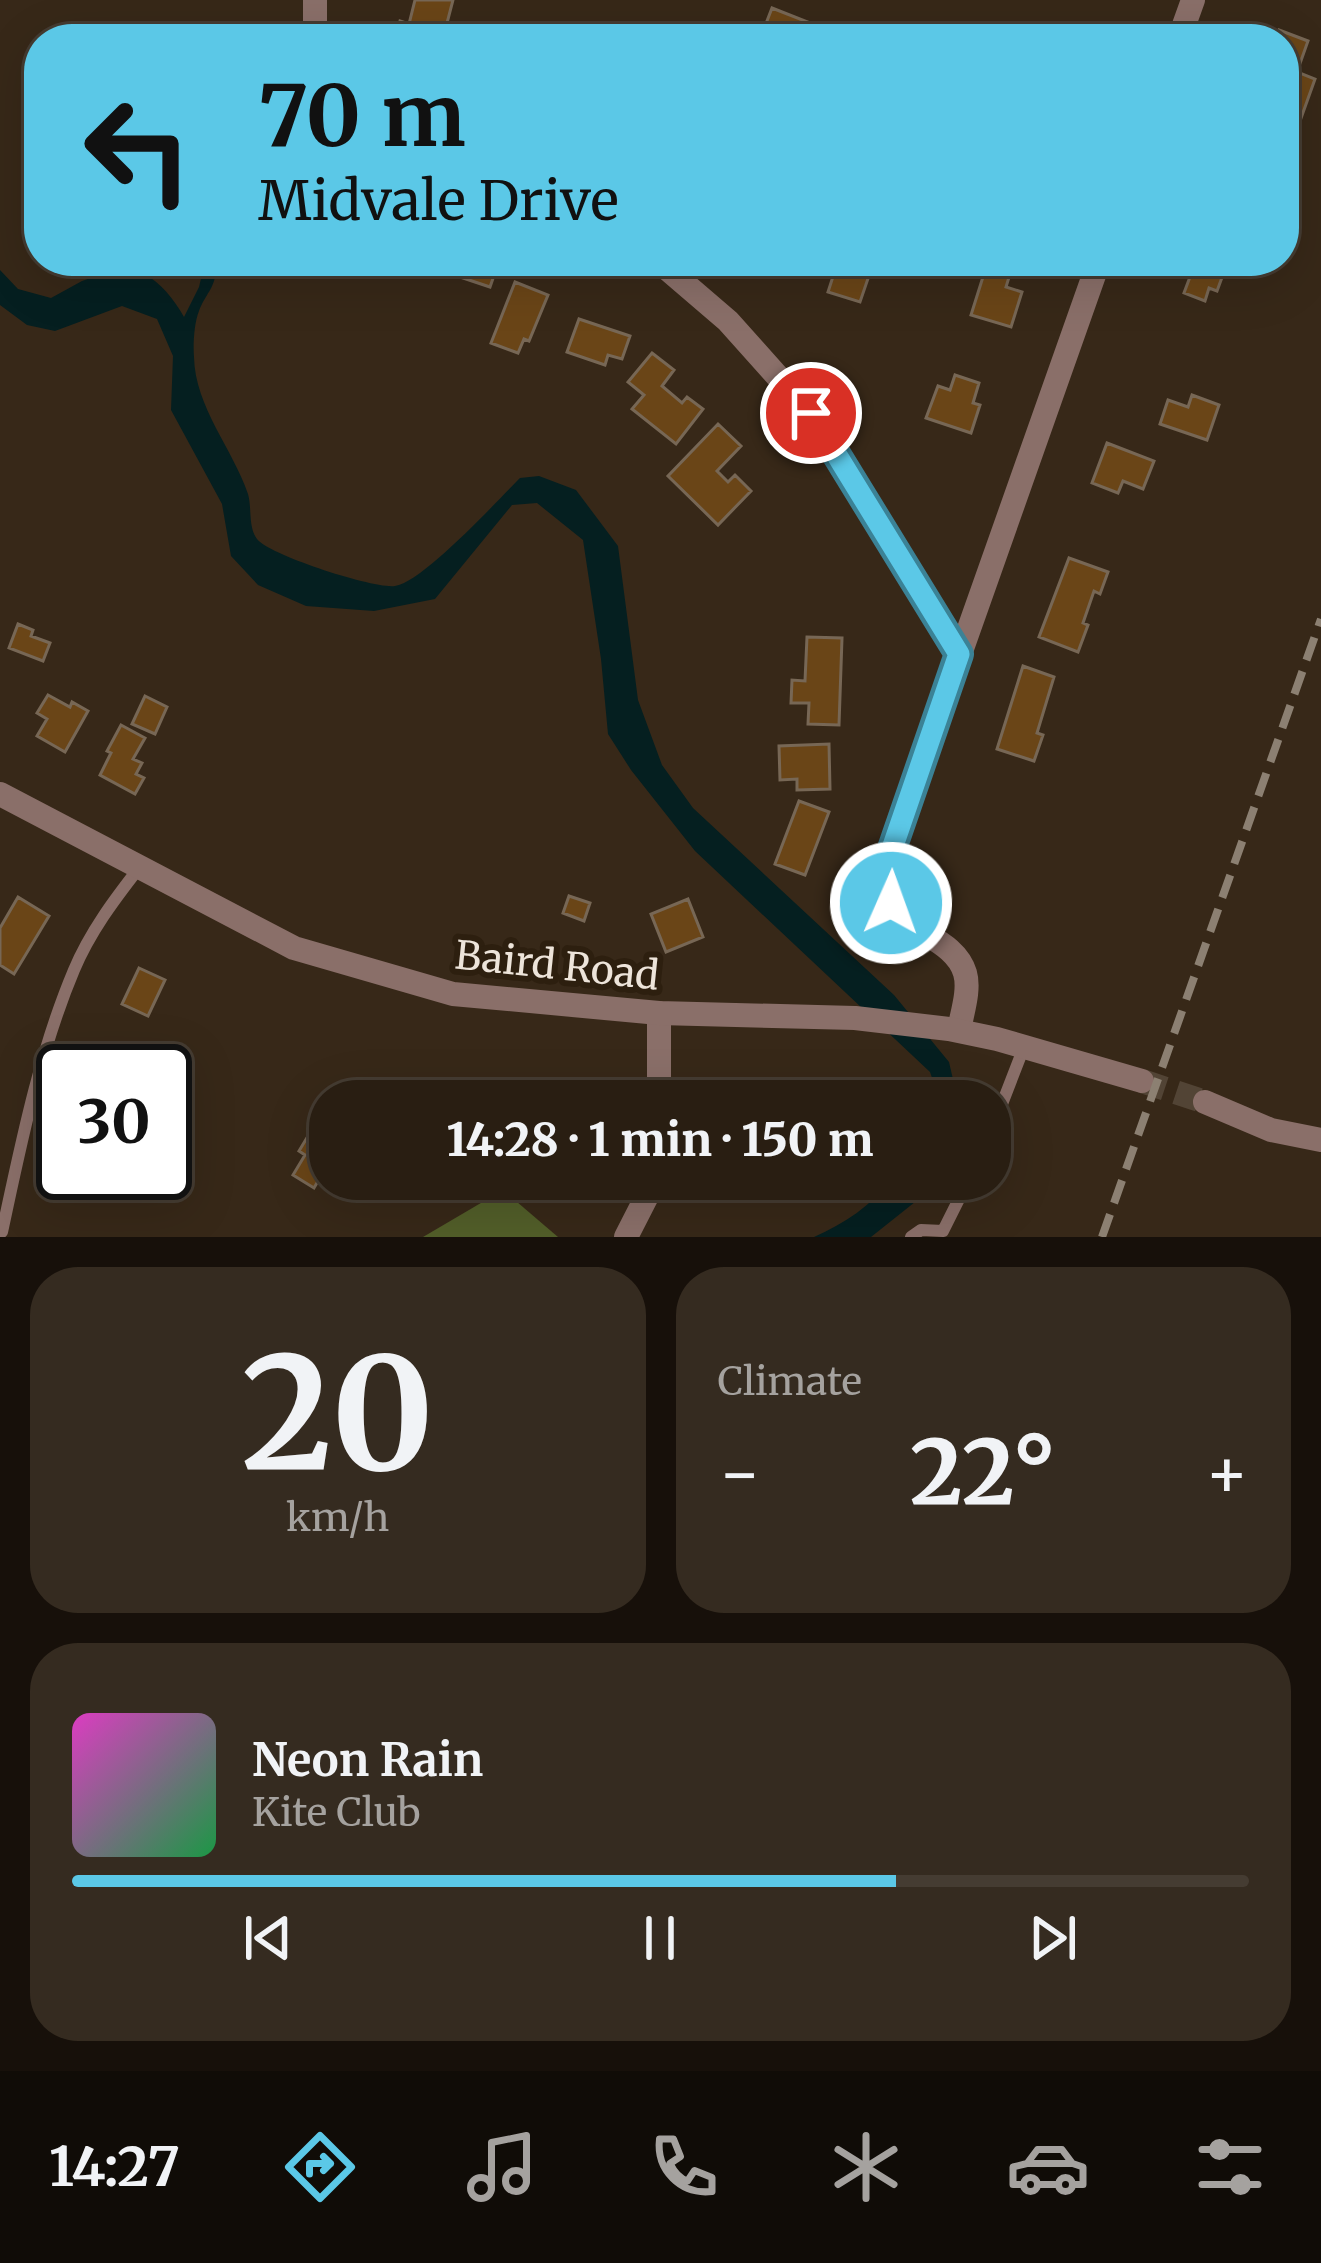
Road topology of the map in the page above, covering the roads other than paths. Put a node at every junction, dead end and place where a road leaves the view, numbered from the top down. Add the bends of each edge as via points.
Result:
1 (675, 276) edge
2 (1095, 276) edge
3 (959, 654) junction
4 (0, 794) edge
5 (139, 868) junction
6 (658, 1013) junction
7 (954, 1030) junction
8 (1024, 1046) junction
9 (659, 1080) edge
10 (1011, 1080) edge
11 (1142, 1081) tunnel mouth
12 (1205, 1102) tunnel mouth
13 (1271, 1130) junction
14 (1321, 1140) edge
15 (1321, 1157) edge
16 (646, 1200) edge
17 (959, 1200) edge
18 (2, 1232) edge
19 (626, 1237) edge
20 (911, 1237) edge

1 - 3 street via 811,413
2 - 3 street
3 - 7 street via 884,872 891,903 964,970
4 - 5 street, Baird Road
5 - 6 street, Baird Road via 294,948 416,985
5 - 18 lane via 75,968
6 - 7 street, Baird Road via 855,1018
6 - 9 street
7 - 8 street, Baird Road
8 - 10 lane
8 - 11 street, Baird Road
12 - 13 street
13 - 14 street
13 - 15 street
16 - 19 street
17 - 20 lane via 944,1231

